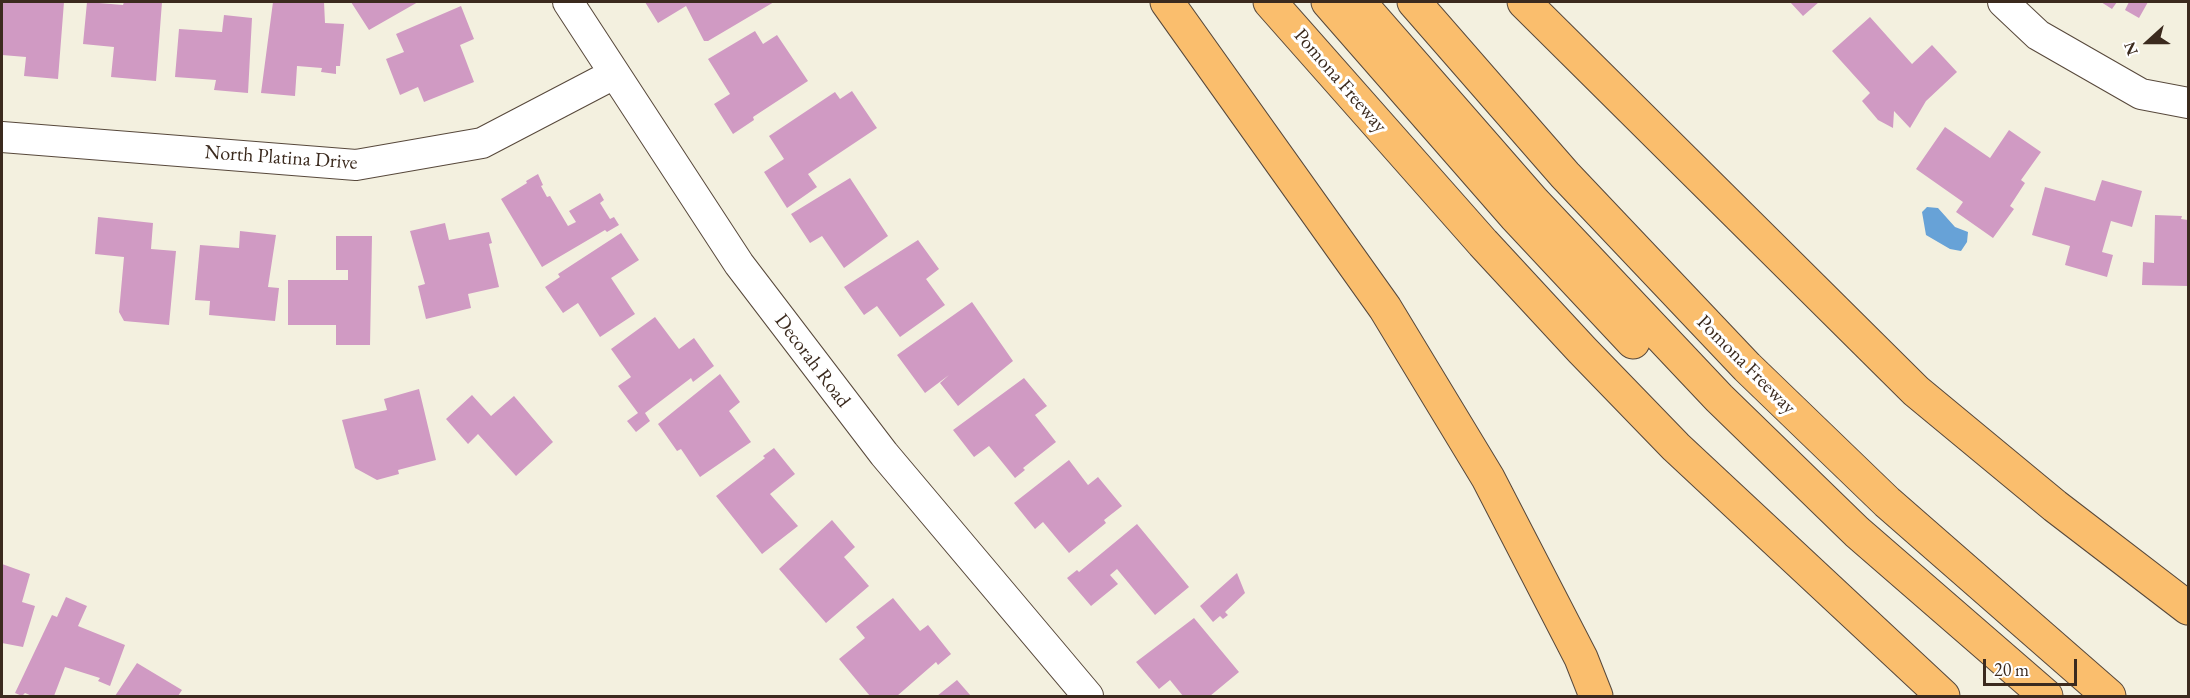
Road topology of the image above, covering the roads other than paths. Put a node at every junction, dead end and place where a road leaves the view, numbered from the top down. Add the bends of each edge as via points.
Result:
1 (568, 2) edge
2 (1167, 2) edge
3 (1270, 2) edge
4 (1328, 2) edge
5 (1359, 2) edge
6 (1414, 2) edge
7 (1524, 2) edge
8 (2003, 2) edge
9 (614, 74) junction
10 (2188, 103) edge
11 (2, 137) edge
12 (2188, 608) edge
13 (1088, 696) edge
14 (1596, 696) edge
15 (1943, 696) edge
16 (2013, 696) edge
17 (2046, 696) edge
18 (2109, 696) edge

1 - 9 street, Decorah Road
2 - 14 highway via 1384,308 1488,478 1581,658
3 - 15 highway, Pomona Freeway via 1475,234 1676,447
4 - 16 highway via 1515,216 1704,415 1843,548
5 - 17 highway via 1533,201 1719,398 1857,532
6 - 18 highway, Pomona Freeway via 1565,175 1747,367 1896,510
7 - 12 highway via 1916,391 2055,506
8 - 10 street via 2038,35 2141,94
9 - 11 street, North Platina Drive via 482,143 356,165
9 - 13 street, Decorah Road via 739,264 840,397

